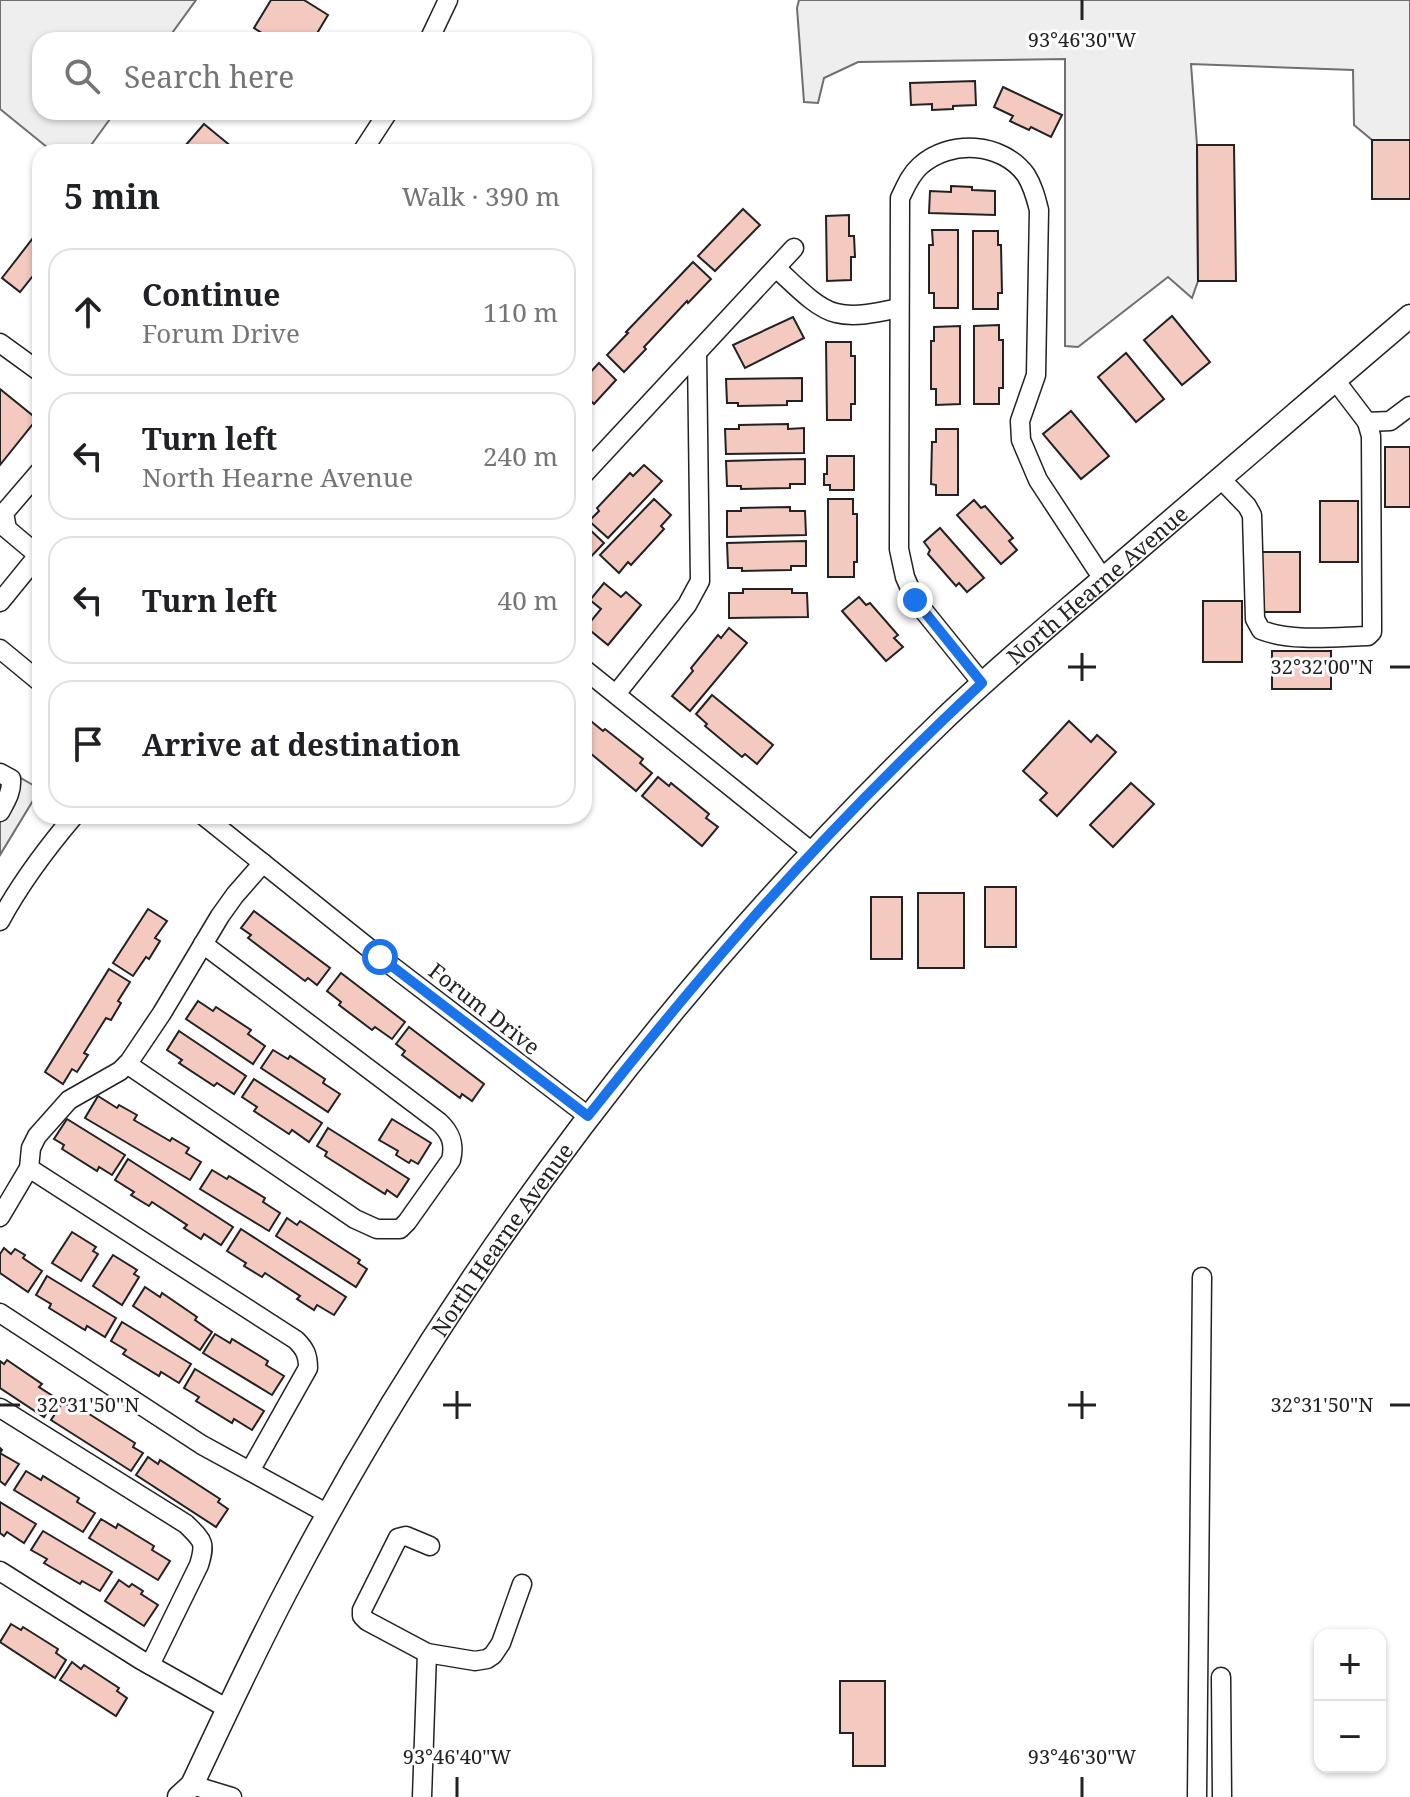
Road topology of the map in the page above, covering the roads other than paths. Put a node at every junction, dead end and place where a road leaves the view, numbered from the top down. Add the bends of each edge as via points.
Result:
1 (448, 0) edge
2 (433, 32) edge
3 (383, 120) edge
4 (367, 144) edge
5 (794, 248) dead end
6 (776, 268) junction
7 (899, 308) junction
8 (1410, 316) edge
9 (0, 343) edge
10 (697, 353) junction
11 (32, 366) edge
12 (1335, 380) junction
13 (1410, 406) edge
14 (1367, 422) junction
15 (592, 465) edge
16 (1220, 478) junction
17 (32, 480) edge
18 (32, 549) edge
19 (32, 563) edge
20 (1103, 579) junction
21 (0, 602) edge
22 (0, 649) edge
23 (32, 675) edge
24 (592, 675) edge
25 (982, 683) junction
26 (616, 694) junction
27 (0, 773) edge
28 (0, 812) edge
29 (67, 824) edge
30 (214, 824) edge
31 (812, 852) junction
32 (263, 863) junction
33 (6, 896) edge
34 (0, 921) edge
35 (203, 944) junction
36 (127, 1064) junction
37 (588, 1116) junction
38 (29, 1168) junction
39 (0, 1217) edge
40 (1202, 1277) dead end
41 (0, 1313) edge
42 (0, 1408) edge
43 (250, 1471) junction
44 (328, 1514) junction
45 (430, 1546) dead end
46 (0, 1571) edge
47 (522, 1584) dead end
48 (427, 1653) junction
49 (150, 1665) junction
50 (1221, 1677) dead end
51 (228, 1709) junction
52 (188, 1793) edge
53 (232, 1797) edge
54 (422, 1797) edge
55 (1197, 1797) edge
56 (1222, 1797) edge

1 - 2 street
3 - 4 street
5 - 6 street
6 - 7 street via 822,307 838,313
6 - 10 street
7 - 20 street via 900,198 909,179 937,154 964,147 984,148 1013,162 1026,175 1039,210 1036,375 1020,421 1021,440 1038,480
7 - 25 street via 899,549 905,577 915,600
8 - 12 main road, North Hearne Avenue
9 - 11 street
10 - 15 street
10 - 26 street via 700,581
12 - 14 street
12 - 16 main road, North Hearne Avenue
13 - 14 street via 1390,421
14 - 16 street via 1372,539 1368,636 1303,637 1261,630 1255,619 1252,515
16 - 20 main road, North Hearne Avenue
17 - 18 street via 4,513 7,529
19 - 21 street
20 - 25 main road, North Hearne Avenue
22 - 23 street
24 - 26 street
25 - 31 main road, North Hearne Avenue
26 - 31 street
27 - 28 street via 12,785
29 - 33 street
30 - 32 street, Forum Drive
31 - 37 main road, North Hearne Avenue
32 - 35 street
32 - 37 street, Forum Drive
33 - 34 street
35 - 36 street
35 - 36 street via 439,1122 451,1138 451,1160 400,1229 377,1229
36 - 38 street via 69,1100 37,1136
37 - 44 main road, North Hearne Avenue via 432,1340
38 - 39 street
38 - 43 street via 304,1348 308,1368
40 - 55 street
41 - 43 street
42 - 49 street via 202,1539 199,1565
43 - 44 street
44 - 51 main road, North Hearne Avenue
45 - 48 street via 398,1538 362,1610 367,1621
46 - 49 street
47 - 48 street via 493,1655 475,1661
48 - 54 street
49 - 51 street
50 - 56 street
51 - 52 main road, North Hearne Avenue
52 - 53 street

